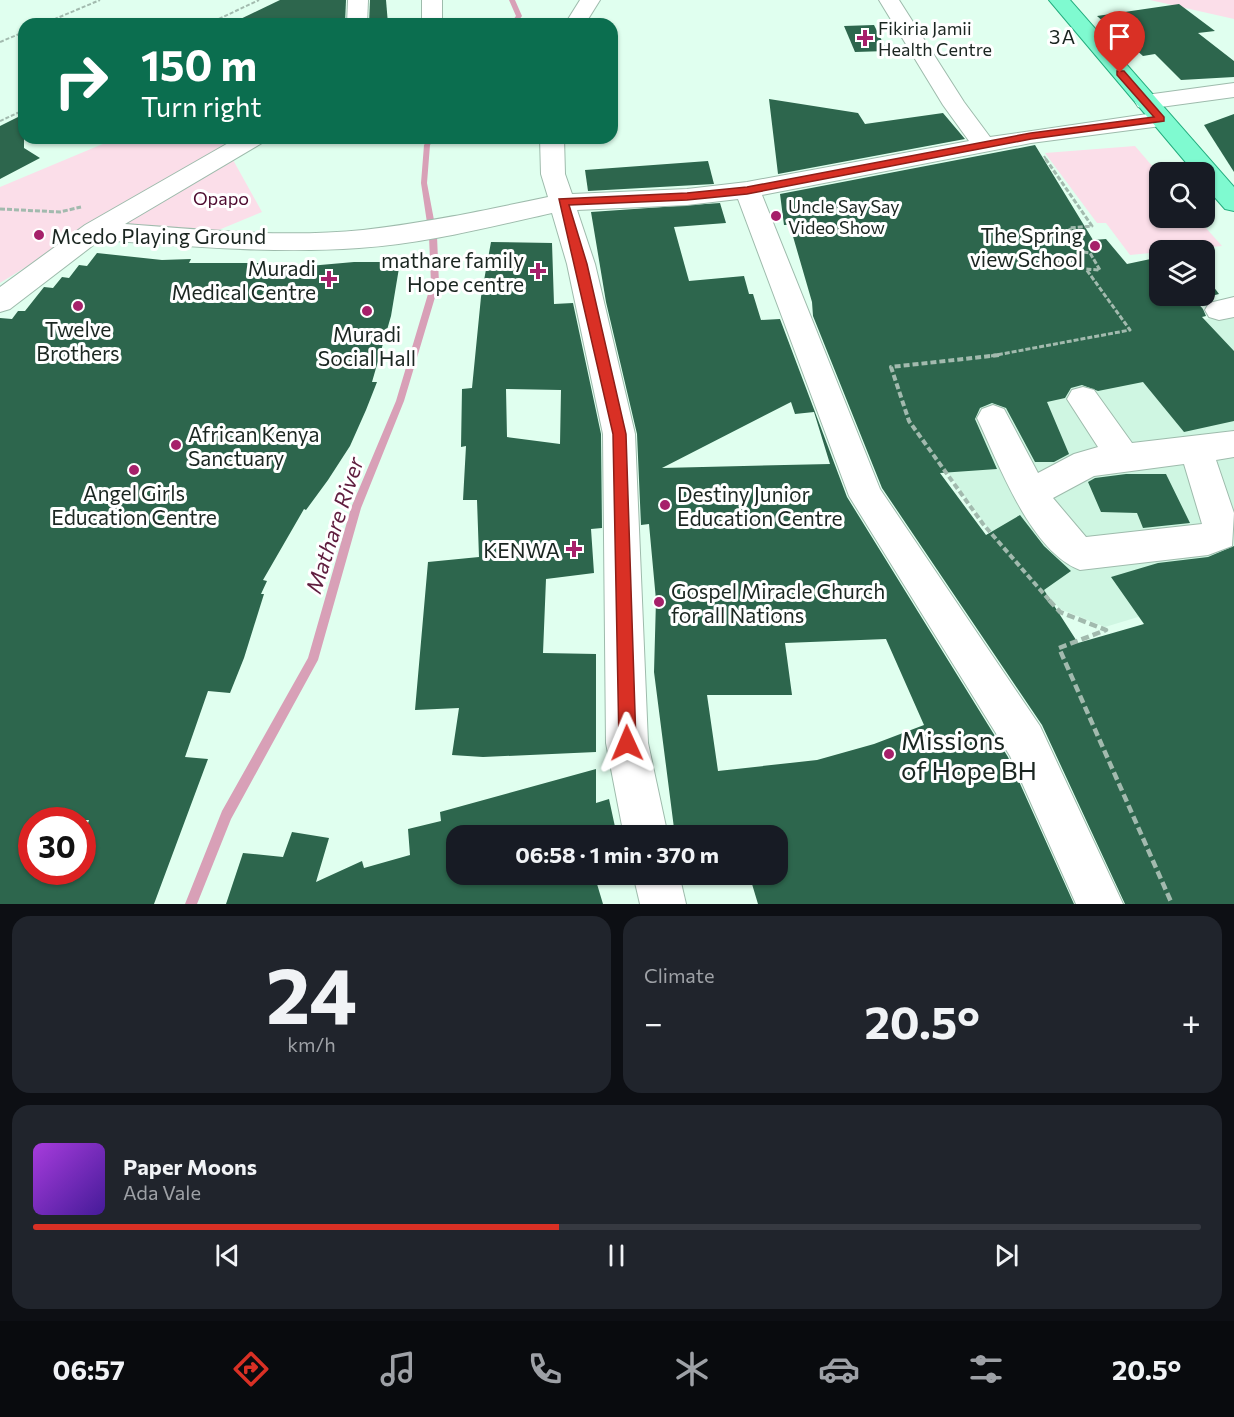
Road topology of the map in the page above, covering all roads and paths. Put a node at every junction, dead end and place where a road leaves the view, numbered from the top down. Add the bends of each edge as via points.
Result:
1 (100, 0) edge
2 (259, 0) edge
3 (358, 0) edge
4 (432, 0) edge
5 (590, 0) edge
6 (888, 0) edge
7 (1059, 0) edge
8 (57, 18) edge
9 (221, 18) edge
10 (357, 18) edge
11 (432, 18) edge
12 (579, 18) edge
13 (18, 34) edge
14 (0, 42) edge
15 (1234, 90) edge
16 (1154, 110) junction
17 (18, 113) edge
18 (0, 121) edge
19 (244, 144) edge
20 (552, 144) edge
21 (986, 146) junction
22 (747, 190) junction
23 (563, 202) junction
24 (1234, 203) edge
25 (94, 231) junction
26 (0, 302) edge
27 (1083, 399) dead end
28 (993, 418) dead end
29 (1234, 444) edge
30 (1196, 449) junction
31 (1123, 457) junction
32 (1031, 494) junction
33 (644, 825) edge
34 (659, 885) edge
35 (663, 904) edge
36 (1100, 904) edge

1 - 8 path
2 - 9 path
3 - 10 street
4 - 11 street
5 - 12 street
6 - 21 street via 954,105
7 - 16 main road
13 - 14 path
15 - 16 street
16 - 21 street
16 - 24 main road
17 - 18 path
19 - 25 street
20 - 23 street via 553,174
21 - 22 street
22 - 23 street via 687,197
22 - 36 street via 866,496 1025,741
23 - 25 street via 462,224 361,239 250,242
23 - 33 street via 620,434 627,743
25 - 26 street
27 - 31 street
28 - 32 street
29 - 30 street
30 - 31 street
30 - 32 street via 1221,527 1219,535 1208,539 1080,554 1068,546
31 - 32 street via 1086,464
34 - 35 street

